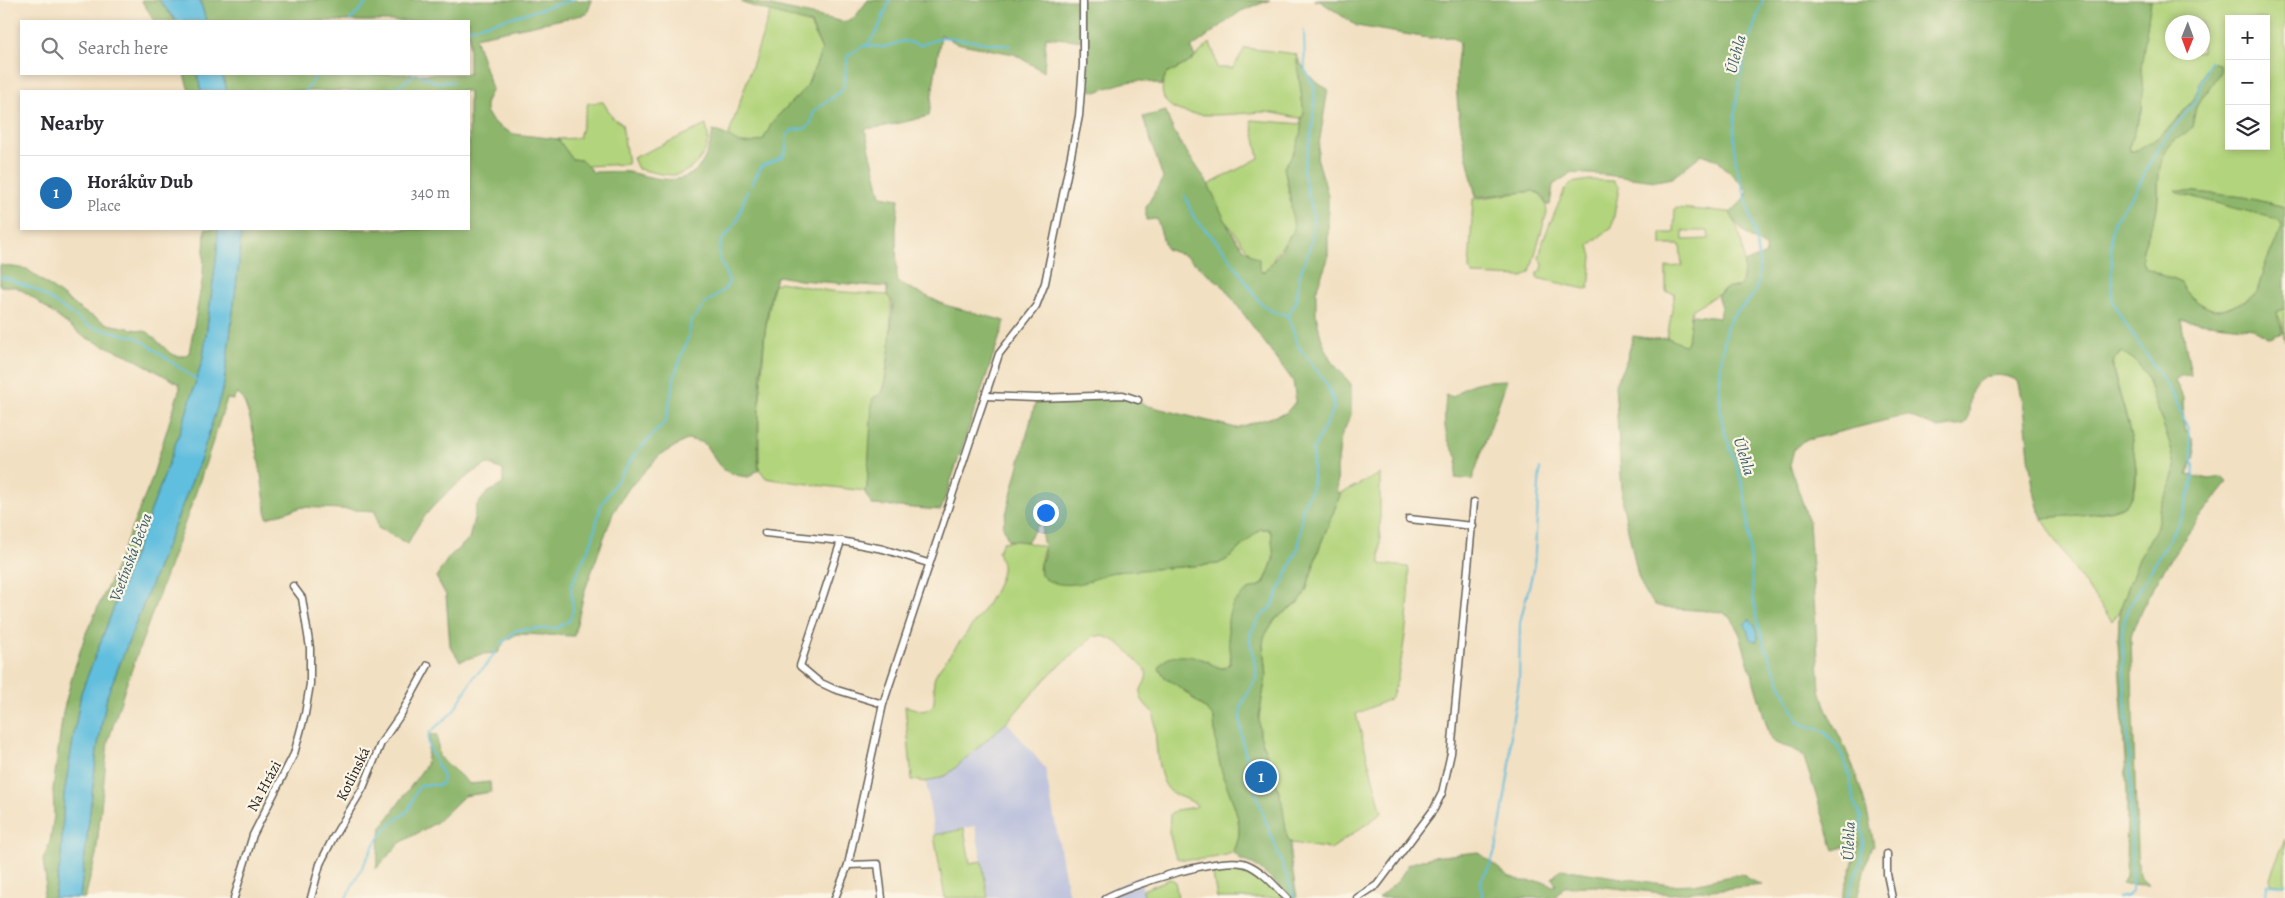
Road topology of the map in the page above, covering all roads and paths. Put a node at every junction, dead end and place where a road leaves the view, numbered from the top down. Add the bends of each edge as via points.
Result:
1 (1083, 0) edge
2 (985, 396) junction
3 (1138, 400) dead end
4 (1474, 502) dead end
5 (1409, 519) dead end
6 (1473, 526) junction
7 (765, 533) dead end
8 (841, 540) junction
9 (928, 564) junction
10 (293, 586) dead end
11 (428, 664) dead end
12 (883, 704) junction
13 (1887, 854) dead end
14 (848, 865) junction
15 (234, 898) edge
16 (311, 898) edge
17 (834, 898) edge
18 (882, 898) edge
19 (1106, 898) edge
20 (1287, 898) edge
21 (1357, 898) edge
22 (1892, 898) edge

1 - 2 street via 1079,116 1050,264 1036,306 999,354
2 - 3 street via 1123,395
2 - 9 street
4 - 6 street
5 - 6 street
6 - 21 street via 1451,753 1442,793 1434,809 1377,885
7 - 8 street
8 - 9 street
8 - 12 street via 800,666 826,686
9 - 12 street
10 - 15 street, Na Hrázi via 302,598 310,648 310,684 305,714 286,772 253,834
11 - 16 street, Kotlinská via 382,743 363,788 320,864
12 - 14 street
13 - 22 street
14 - 17 street
14 - 18 street via 878,864
19 - 20 street via 1156,877 1231,862 1253,867

